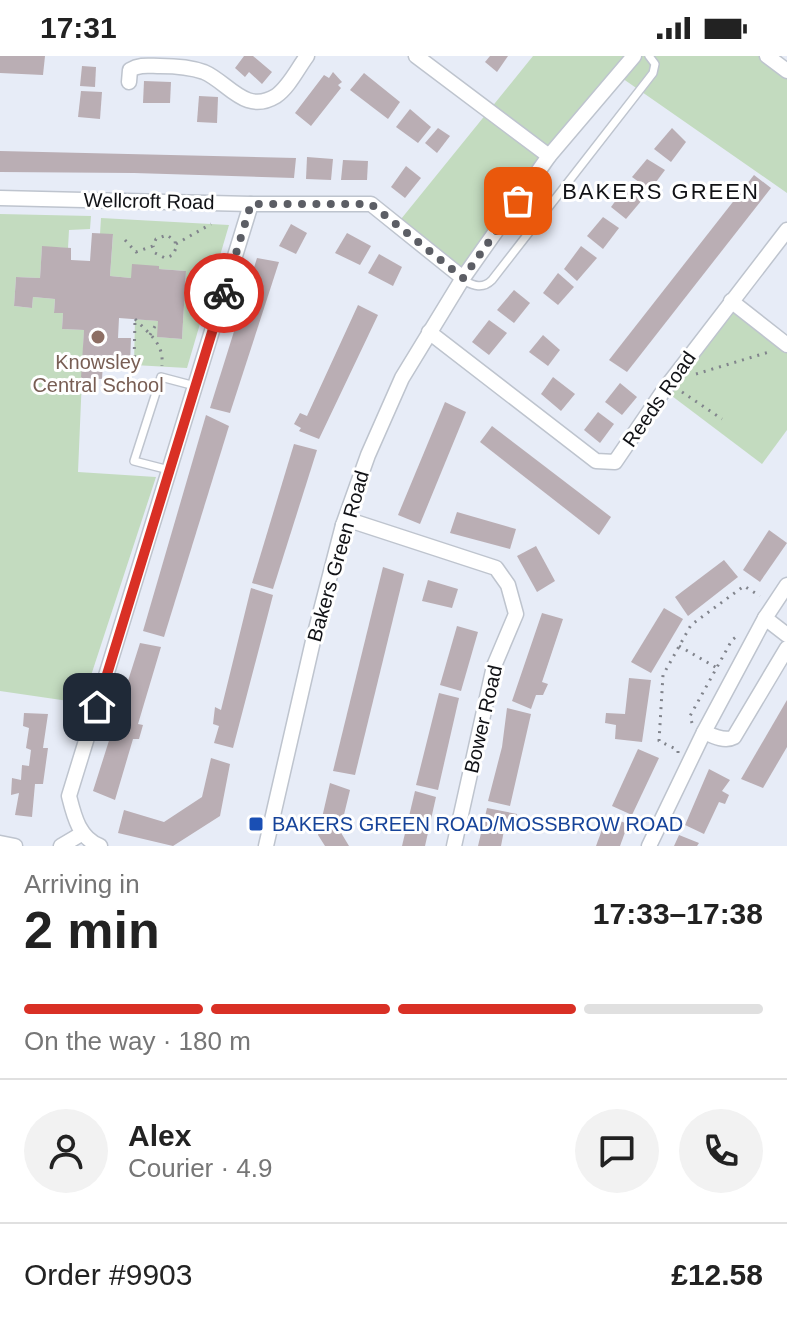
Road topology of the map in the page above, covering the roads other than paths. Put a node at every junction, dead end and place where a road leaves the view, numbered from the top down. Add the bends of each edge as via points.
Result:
1 (307, 56) edge
2 (416, 56) edge
3 (634, 56) edge
4 (649, 56) edge
5 (767, 56) edge
6 (121, 58) edge
7 (787, 71) edge
8 (549, 156) junction
9 (0, 198) edge
10 (251, 204) junction
11 (787, 230) edge
12 (463, 279) junction
13 (731, 301) junction
14 (429, 332) junction
15 (782, 341) edge
16 (195, 386) junction
17 (169, 470) junction
18 (343, 525) junction
19 (787, 585) edge
20 (769, 612) junction
21 (787, 635) edge
22 (787, 648) edge
23 (704, 732) junction
24 (83, 833) junction
25 (0, 843) edge
26 (15, 846) edge
27 (61, 846) edge
28 (100, 846) edge
29 (266, 846) edge
30 (454, 846) edge
31 (649, 846) edge

1 - 6 street via 282,90 262,101 237,97 206,73 184,67 137,66 130,76
2 - 8 street
3 - 8 street, Bakers Green Road
4 - 12 lane via 655,64 653,73 492,280 481,286
5 - 7 street
8 - 12 street, Bakers Green Road
9 - 10 street, Wellcroft Road
10 - 12 street, Wellcroft Road via 371,204
10 - 16 street
11 - 13 street, Reeds Road
12 - 14 street, Bakers Green Road
13 - 14 street, Reeds Road via 615,462 596,461
13 - 15 street
14 - 18 street, Bakers Green Road via 402,378
16 - 17 street
16 - 17 lane via 161,377 134,461
17 - 24 street via 69,796
18 - 29 street, Bakers Green Road
18 - 30 street, Bower Road via 352,521 496,568 508,585 516,614 494,666
19 - 20 street
20 - 21 street
20 - 23 street
22 - 23 street via 737,734 730,740
23 - 31 street
24 - 27 street
24 - 28 street
25 - 26 street

